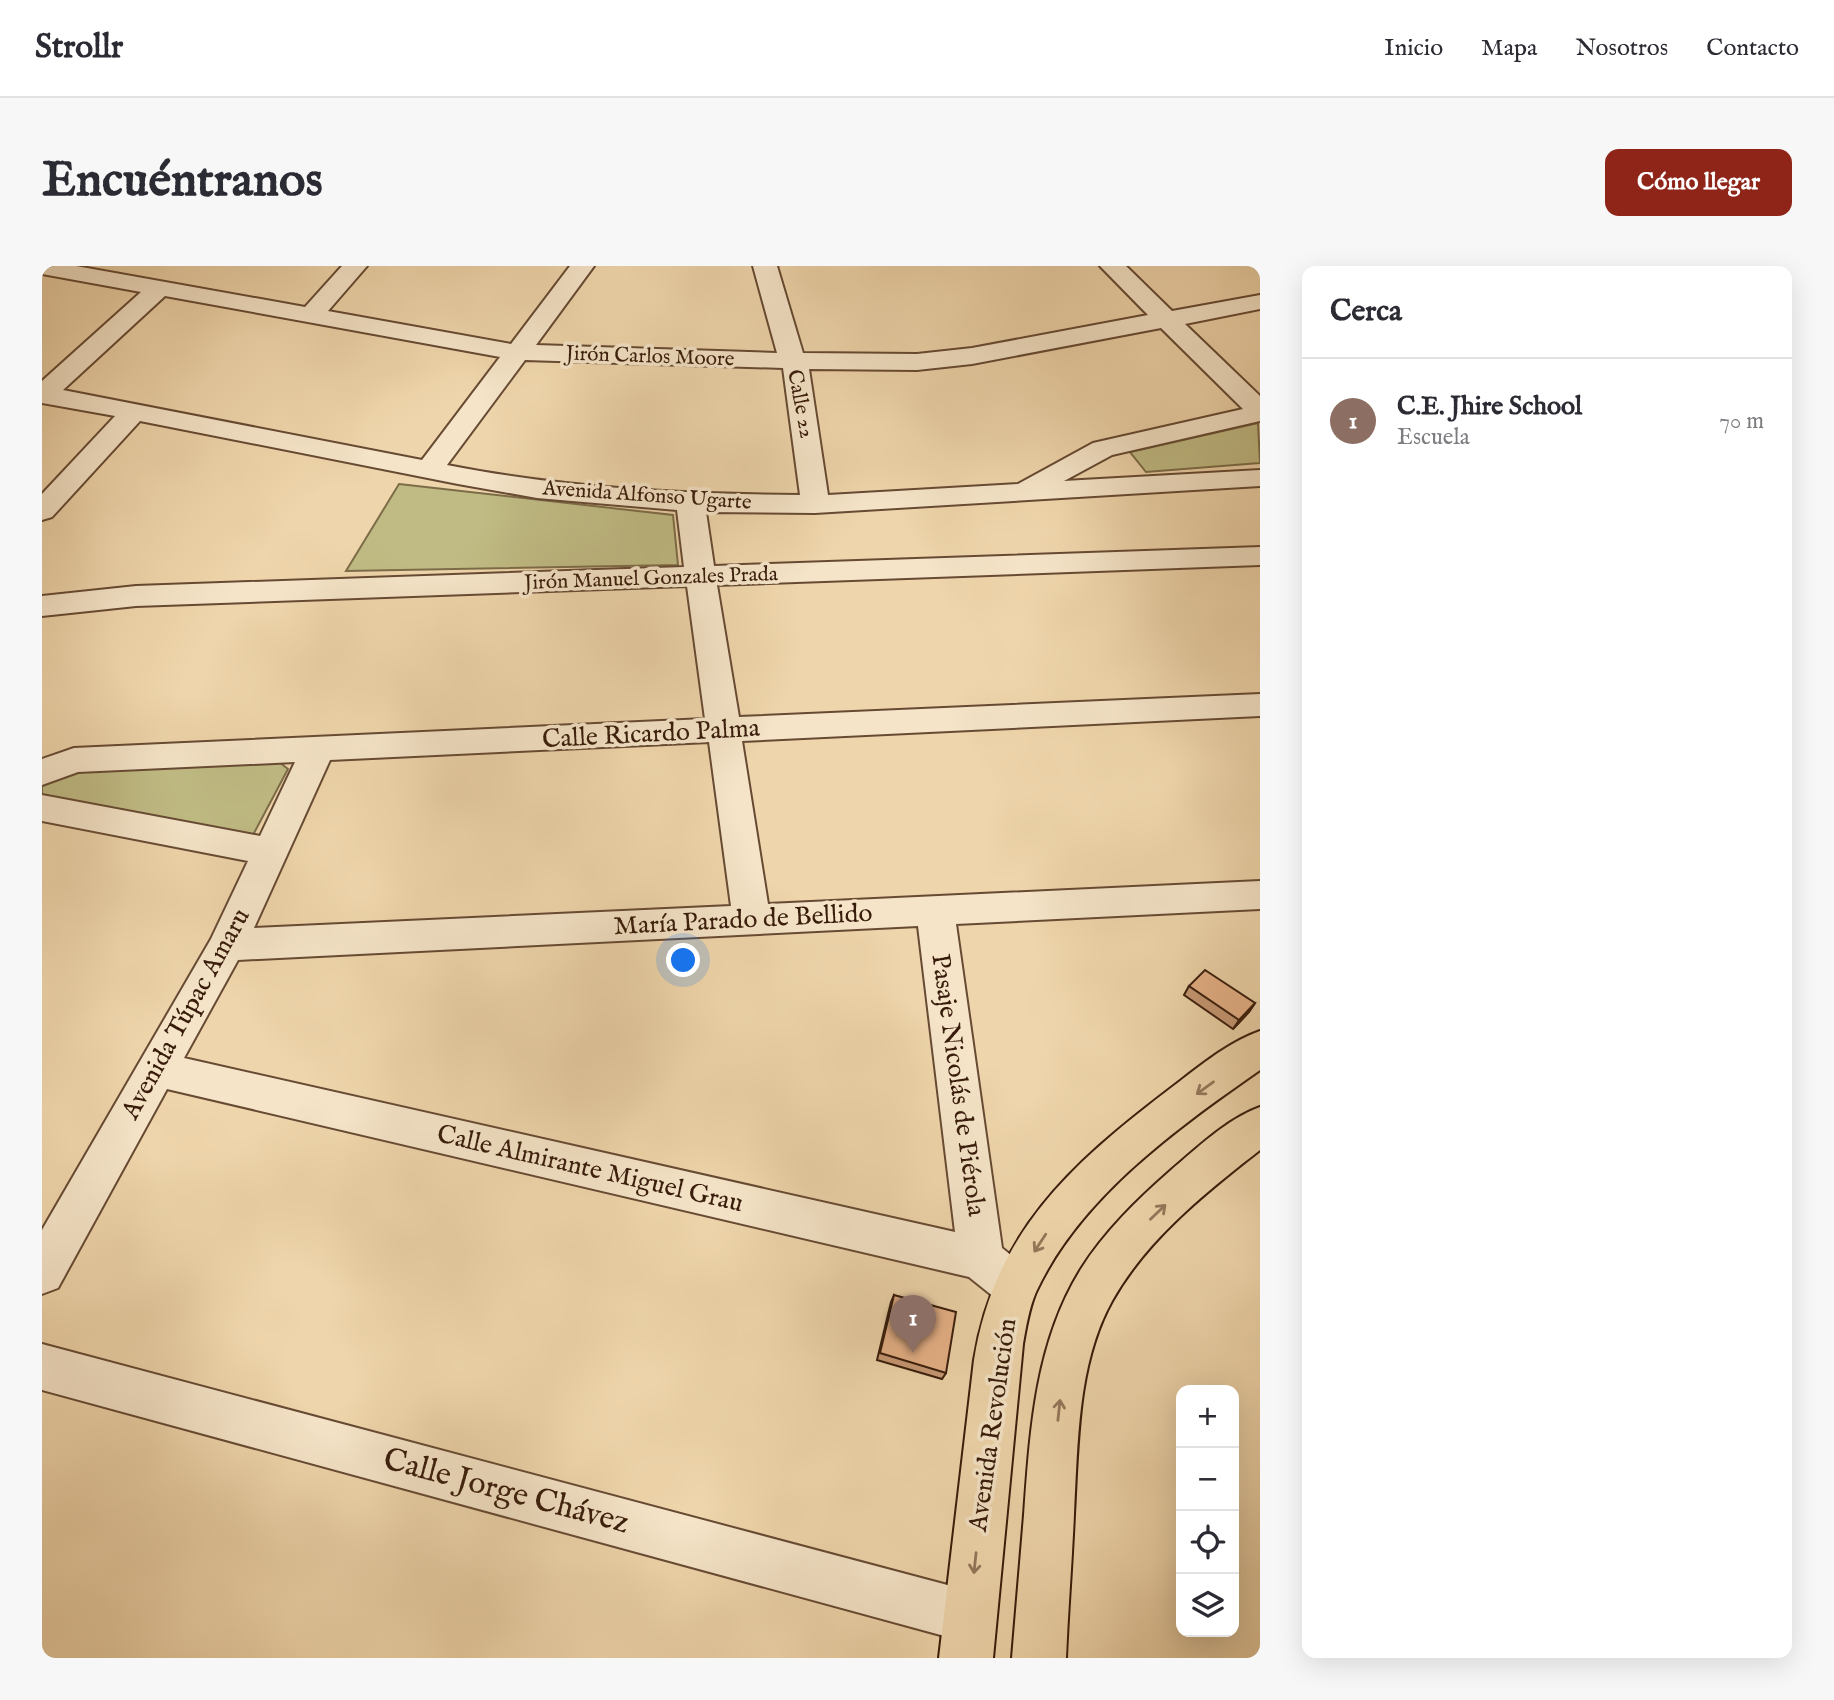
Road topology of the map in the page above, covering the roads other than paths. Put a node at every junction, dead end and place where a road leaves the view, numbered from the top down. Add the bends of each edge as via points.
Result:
1 (355, 266) edge
2 (582, 266) edge
3 (765, 266) edge
4 (1087, 266) edge
5 (1112, 266) edge
6 (42, 267) edge
7 (160, 288) junction
8 (1260, 302) edge
9 (311, 315) junction
10 (1166, 320) junction
11 (515, 352) junction
12 (792, 361) junction
13 (42, 394) edge
14 (133, 412) junction
15 (1260, 412) edge
16 (429, 470) junction
17 (1260, 478) edge
18 (1018, 494) junction
19 (690, 503) junction
20 (816, 504) junction
21 (42, 511) edge
22 (1260, 556) edge
23 (701, 577) junction
24 (42, 606) edge
25 (1260, 705) edge
26 (724, 730) junction
27 (318, 749) junction
28 (43, 772) edge
29 (42, 807) edge
30 (270, 852) junction
31 (1260, 895) edge
32 (935, 911) junction
33 (752, 920) junction
34 (227, 945) junction
35 (1260, 1048) edge
36 (156, 1069) junction
37 (1260, 1125) edge
38 (42, 1273) edge
39 (998, 1273) junction
40 (42, 1367) edge
41 (968, 1638) edge
42 (1039, 1658) edge

1 - 9 street
2 - 11 street
3 - 12 street, Calle 22
4 - 5 street
5 - 10 street
6 - 7 street, Jirón Carlos Moore
7 - 9 street, Jirón Carlos Moore
7 - 13 street
8 - 10 street, Jirón Carlos Moore
9 - 11 street, Jirón Carlos Moore
10 - 12 street, Jirón Carlos Moore via 972,356 917,362
10 - 15 street
11 - 12 street, Jirón Carlos Moore
11 - 16 street
12 - 20 street, Calle 22 via 798,372
13 - 14 street, Avenida Alfonso Ugarte
14 - 16 street, Avenida Alfonso Ugarte
14 - 21 street
15 - 18 street via 1103,449
16 - 19 street, Avenida Alfonso Ugarte via 537,489
17 - 18 street, Avenida Alfonso Ugarte
18 - 20 street, Avenida Alfonso Ugarte
19 - 20 street, Avenida Alfonso Ugarte
19 - 23 street
22 - 23 street, Jirón Manuel Gonzales Prada
23 - 24 street, Jirón Manuel Gonzales Prada via 136,596
23 - 26 street
25 - 26 street, Calle Ricardo Palma
26 - 27 street, Calle Ricardo Palma
26 - 33 street
27 - 28 street, Calle Ricardo Palma via 74,760
27 - 30 street, Avenida Túpac Amaru
29 - 30 street
30 - 34 street, Avenida Túpac Amaru
31 - 32 street, María Parado de Bellido
32 - 33 street, María Parado de Bellido
32 - 39 street, Pasaje Nicolás de Piérola
33 - 34 street, María Parado de Bellido
34 - 36 street, Avenida Túpac Amaru
35 -> 39 main road, Avenida Revolución via 1184,1103 1076,1194 1039,1242
36 - 38 street, Avenida Túpac Amaru
36 - 39 street, Calle Almirante Miguel Grau
42 -> 37 main road via 1059,1410 1075,1330 1097,1284 1135,1235
39 -> 41 main road, Avenida Revolución via 997,1364
40 - 41 street, Calle Jorge Chávez

